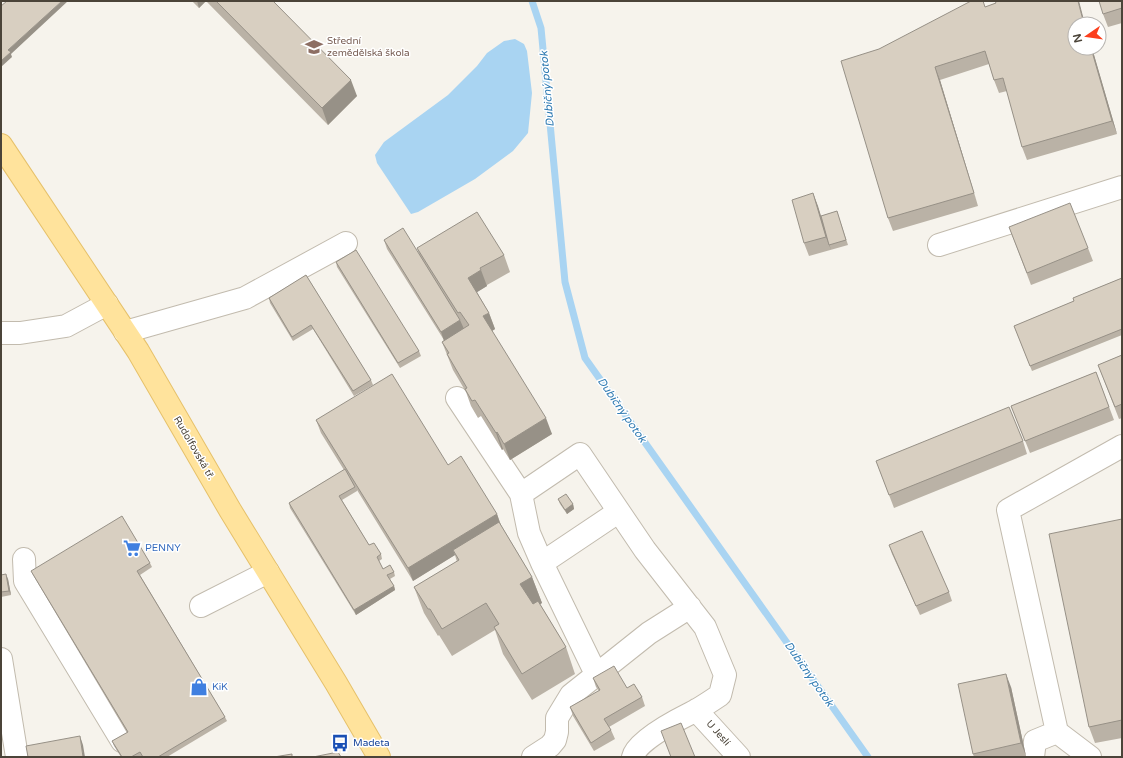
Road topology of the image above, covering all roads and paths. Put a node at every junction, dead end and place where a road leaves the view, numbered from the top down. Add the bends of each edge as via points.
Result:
1 (1, 145) edge
2 (1122, 187) edge
3 (346, 243) dead end
4 (939, 245) dead end
5 (107, 304) junction
6 (125, 332) junction
7 (1, 333) edge
8 (457, 398) dead end
9 (1122, 446) edge
10 (521, 494) junction
11 (618, 512) junction
12 (24, 559) dead end
13 (542, 563) junction
14 (268, 572) junction
15 (201, 606) dead end
16 (690, 607) junction
17 (1, 659) edge
18 (596, 674) junction
19 (696, 710) junction
20 (1057, 732) junction
21 (122, 741) edge
22 (17, 757) edge
23 (379, 757) edge
24 (533, 757) edge
25 (633, 757) edge
26 (739, 757) edge
27 (1033, 757) edge
28 (1090, 757) edge

1 - 5 main road, Rudolfovská tř.
2 - 4 street
3 - 6 street via 245,298
5 - 6 main road, Rudolfovská tř.
5 - 7 street via 66,326 20,333
6 - 14 main road, Rudolfovská tř.
8 - 10 street
9 - 20 street via 1008,510
10 - 11 street via 580,454
10 - 13 street via 529,532
11 - 13 street
11 - 16 street via 644,550
12 - 21 street via 25,581
13 - 18 street
14 - 15 street
14 - 23 main road, Rudolfovská tř.
16 - 18 street via 649,633
16 - 19 street via 705,627 725,675 720,695
17 - 22 street
18 - 24 street via 571,695 557,718 555,740
19 - 25 street via 644,742
19 - 26 street, U Jeslí
20 - 27 street via 1035,741
20 - 28 street

